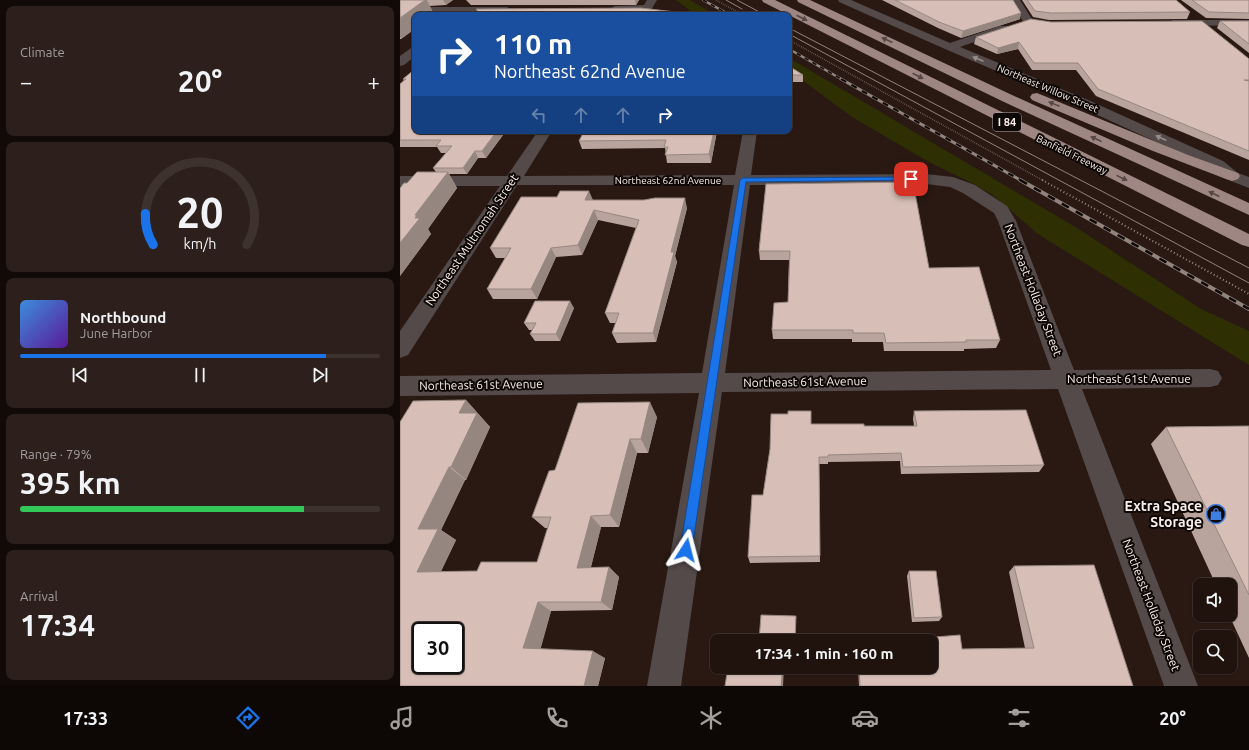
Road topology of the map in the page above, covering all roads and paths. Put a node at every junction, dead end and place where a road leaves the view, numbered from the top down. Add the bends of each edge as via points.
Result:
1 (652, 0) edge
2 (716, 0) edge
3 (767, 0) edge
4 (802, 0) edge
5 (843, 0) edge
6 (1015, 0) edge
7 (603, 9) edge
8 (400, 10) edge
9 (516, 10) edge
10 (473, 12) edge
11 (738, 12) edge
12 (791, 12) edge
13 (792, 13) edge
14 (1190, 14) edge
15 (1164, 23) edge
16 (1202, 23) junction
17 (1249, 23) edge
18 (1214, 32) edge
19 (792, 42) edge
20 (949, 47) junction
21 (400, 48) edge
22 (412, 49) edge
23 (412, 52) edge
24 (400, 62) edge
25 (973, 81) junction
26 (543, 134) edge
27 (750, 134) edge
28 (1232, 176) junction
29 (743, 180) junction
30 (400, 181) edge
31 (511, 181) junction
32 (1249, 183) edge
33 (1001, 210) joint
34 (1249, 210) edge
35 (1249, 241) edge
36 (1249, 294) edge
37 (400, 348) edge
38 (1210, 378) dead end
39 (1067, 379) junction
40 (712, 383) junction
41 (400, 386) edge
42 (664, 686) edge
43 (1181, 686) edge

1 - 7 street via 650,5 641,9
2 - 11 path
3 -> 12 highway, Banfield Freeway / I 84
25 -> 4 highway, Banfield Freeway / I 84
5 - 20 street, Northeast Willow Street
6 - 20 street via 1024,23
8 - 10 street
9 - 10 street
13 -> 35 highway, Banfield Freeway / I 84
14 - 16 street
15 - 16 street
16 - 17 street
16 - 18 street
19 - 36 path
28 -> 20 street, Northeast Willow Street via 1217,164 1133,125
21 - 22 street
23 - 24 street
28 -> 25 highway via 1188,161 1006,85
34 -> 25 highway, Banfield Freeway / I 84
26 - 31 street, Northeast Multnomah Street
27 - 29 street
28 - 32 street, Northeast Willow Street
29 - 31 street, Northeast 62nd Avenue
29 - 33 street, Northeast 62nd Avenue via 926,179 953,182 969,189
29 - 40 street
30 - 31 street, Northeast 62nd Avenue
31 - 37 street, Northeast Multnomah Street
33 - 39 street, Northeast Holladay Street
38 - 39 street, Northeast 61st Avenue
39 - 40 street, Northeast 61st Avenue
39 - 43 street, Northeast Holladay Street
40 - 41 street, Northeast 61st Avenue
40 - 42 street

